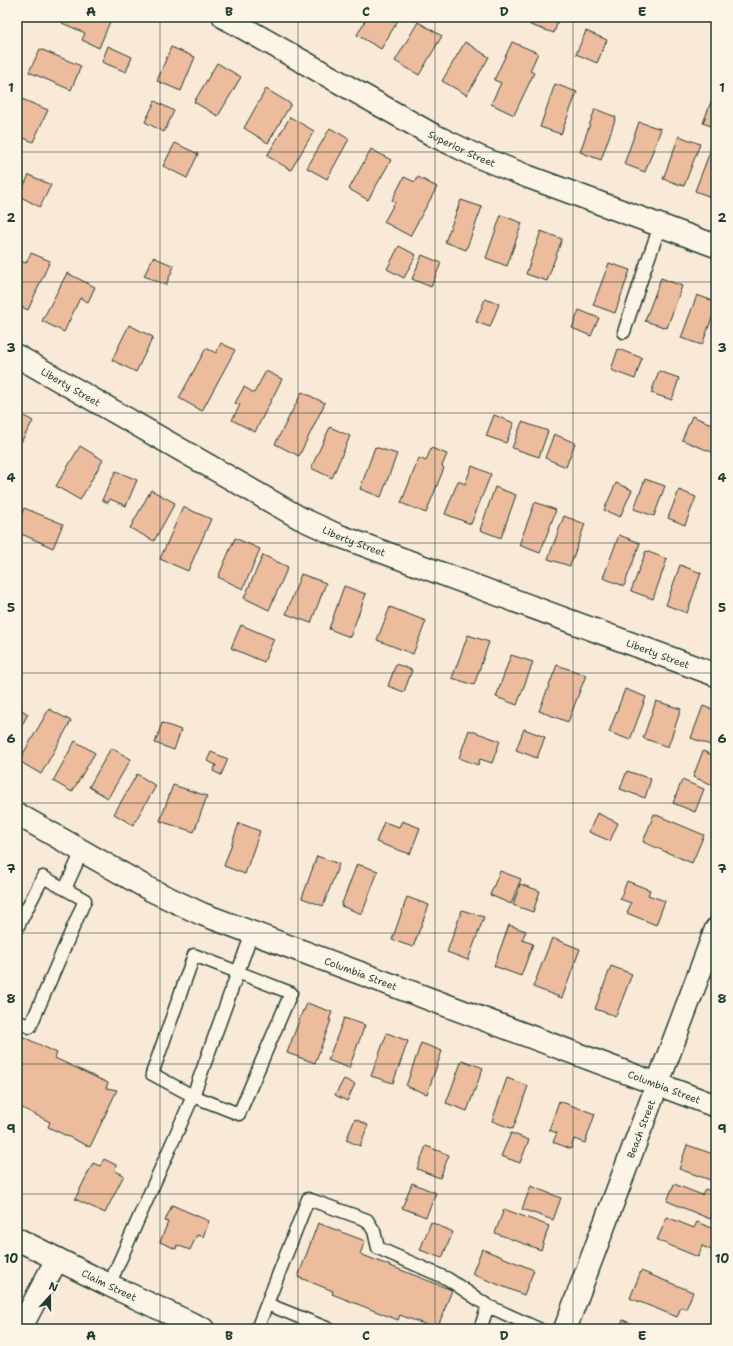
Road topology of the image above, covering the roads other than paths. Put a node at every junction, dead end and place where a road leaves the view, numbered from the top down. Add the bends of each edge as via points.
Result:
1 (224, 17) edge
2 (660, 226) junction
3 (716, 246) edge
4 (624, 332) dead end
5 (17, 356) edge
6 (716, 675) edge
7 (17, 814) edge
8 (82, 851) junction
9 (65, 888) junction
10 (17, 928) edge
11 (716, 929) edge
12 (252, 933) junction
13 (238, 973) junction
14 (17, 1021) edge
15 (658, 1084) junction
16 (192, 1096) junction
17 (716, 1106) edge
18 (17, 1239) edge
19 (57, 1259) junction
20 (109, 1285) junction
21 (267, 1304) junction
22 (488, 1306) junction
23 (20, 1329) edge
24 (203, 1329) edge
25 (257, 1329) edge
26 (329, 1329) edge
27 (480, 1329) edge
28 (539, 1329) edge
29 (565, 1329) edge

1 - 2 street, Superior Street via 433,135 479,157
2 - 3 street, Superior Street
2 - 4 lane
5 - 6 street, Liberty Street via 300,518 337,535
7 - 8 street, Columbia Street
8 - 9 lane
8 - 12 street, Columbia Street via 151,890 202,914
9 - 10 lane via 43,876
9 - 14 lane via 85,900 30,1027
11 - 15 street, Beach Street
12 - 13 lane
12 - 15 street, Columbia Street
13 - 16 lane
13 - 16 lane via 194,955 152,1074
13 - 16 lane via 291,993 240,1114
15 - 17 street, Columbia Street
15 - 29 street, Beach Street
16 - 20 lane
18 - 19 street, Claim Street
19 - 20 street, Claim Street
19 - 23 street
20 - 24 street, Claim Street
21 - 22 lane via 308,1199 367,1220 374,1231 378,1248 448,1279
21 - 25 lane
21 - 26 lane
22 - 27 lane
22 - 28 lane

